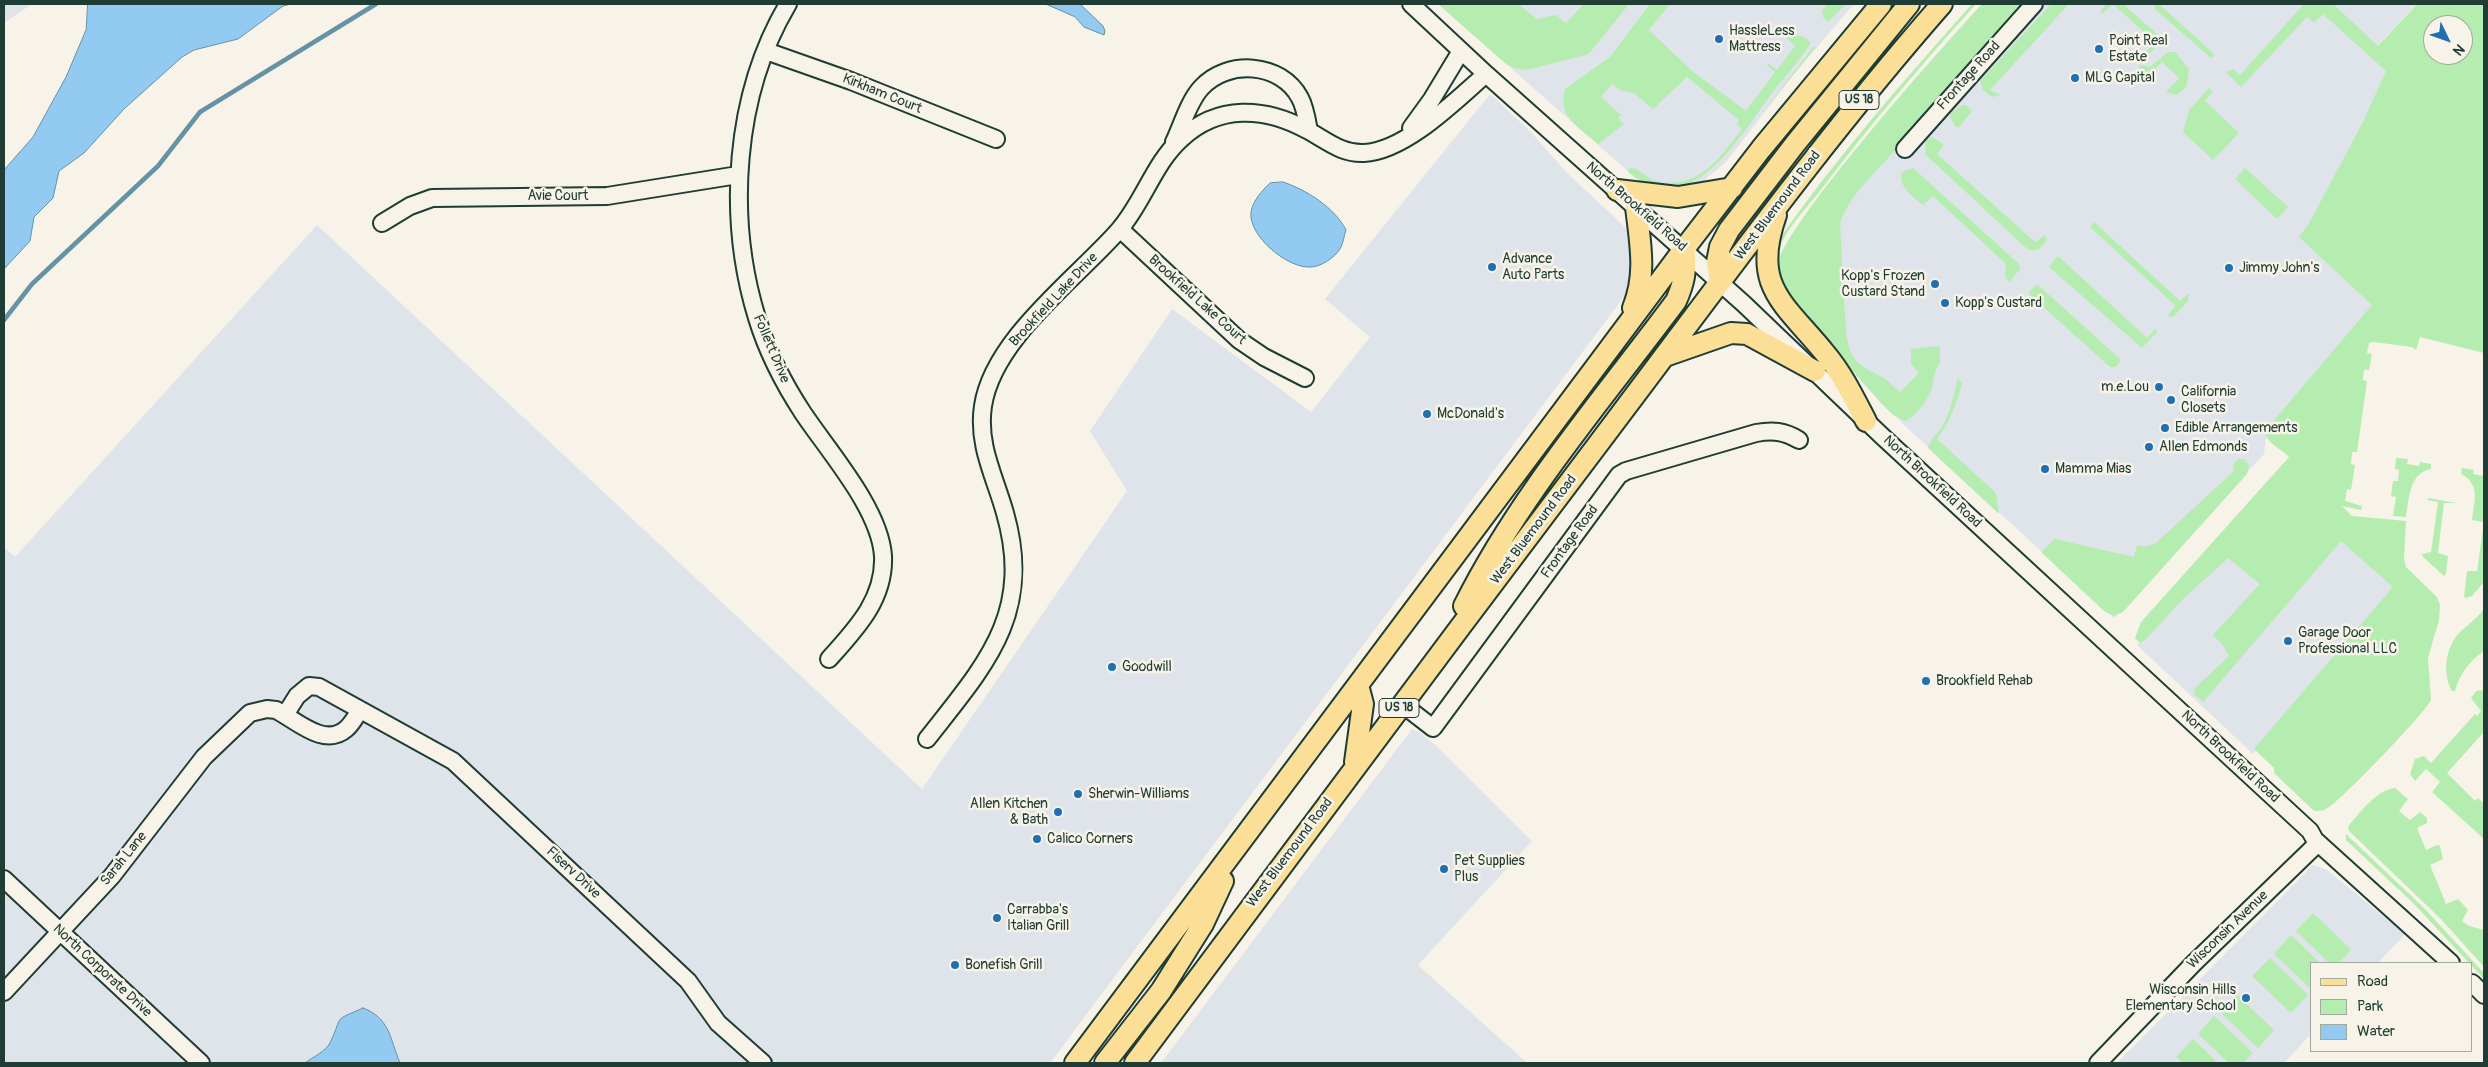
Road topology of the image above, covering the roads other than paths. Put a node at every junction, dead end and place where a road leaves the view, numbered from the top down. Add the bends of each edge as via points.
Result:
1 (788, 4) edge
2 (1411, 4) edge
3 (1881, 4) edge
4 (1909, 4) edge
5 (1942, 4) edge
6 (2034, 4) edge
7 (766, 51) junction
8 (1461, 51) junction
9 (1486, 74) junction
10 (1310, 131) junction
11 (996, 139) dead end
12 (1397, 143) junction
13 (1172, 148) junction
14 (1905, 149) dead end
15 (738, 175) junction
16 (1732, 188) junction
17 (1617, 190) junction
18 (1781, 201) junction
19 (1636, 207) junction
20 (382, 223) dead end
21 (1120, 229) junction
22 (1684, 249) junction
23 (1720, 282) junction
24 (1625, 328) junction
25 (1665, 356) junction
26 (1815, 371) junction
27 (1305, 378) dead end
28 (1866, 421) junction
29 (1799, 440) dead end
30 (1441, 653) junction
31 (829, 659) dead end
32 (1358, 685) junction
33 (1402, 704) junction
34 (360, 710) junction
35 (285, 714) junction
36 (927, 739) dead end
37 (1354, 766) junction
38 (2318, 842) junction
39 (1240, 845) junction
40 (4, 879) edge
41 (59, 932) junction
42 (2450, 962) edge
43 (2473, 984) edge
44 (4, 992) edge
45 (2484, 995) edge
46 (201, 1063) edge
47 (763, 1063) edge
48 (1075, 1063) edge
49 (1105, 1063) edge
50 (1135, 1063) edge
51 (2098, 1063) edge

1 - 7 street, Follett Drive
2 - 8 street, North Brookfield Road
3 - 16 main road
4 - 23 main road via 1729,230 1717,262
5 - 18 main road, West Bluemound Road / US 18 via 1876,79
6 - 14 street, Frontage Road
7 - 11 street, Kirkham Court
7 - 15 street, Follett Drive via 758,71
8 - 9 street, North Brookfield Road
8 - 12 street, Brookfield Lake Drive via 1414,125
9 - 12 street, Brookfield Lake Drive
9 - 17 street, North Brookfield Road
10 - 12 street, Brookfield Lake Drive via 1326,143 1348,151 1364,153
10 - 13 street, Brookfield Lake Drive via 1280,117 1259,112 1231,114 1194,129
10 - 13 street, Brookfield Lake Drive via 1300,98 1293,88 1255,68 1235,68 1202,86
13 - 21 street, Brookfield Lake Drive
15 - 20 street, Avie Court via 608,196 432,198 410,206
15 - 31 street, Follett Drive via 741,237 750,291 767,348 788,390 865,503 880,536 883,556 881,586 874,602
16 - 17 main road via 1678,197
16 - 22 main road
17 - 19 street, North Brookfield Road
18 - 23 main road, West Bluemound Road / US 18
18 - 28 main road via 1770,230 1767,274 1791,316 1842,374
19 - 22 street, North Brookfield Road
19 - 24 main road via 1642,273 1640,292
21 - 27 street, Brookfield Lake Court via 1239,340
21 - 36 street, Brookfield Lake Drive via 1025,329 1004,355 989,384 983,405 983,442 1013,547 1013,585 997,643
22 - 23 street, North Brookfield Road
22 - 24 main road
22 - 30 main road via 1687,267 1676,301 1539,484 1479,578
23 - 25 main road, West Bluemound Road / US 18
23 - 26 street, North Brookfield Road
24 - 32 main road
25 - 26 main road via 1731,333 1747,334
25 - 30 main road, West Bluemound Road / US 18
26 - 28 street, North Brookfield Road
28 - 38 street, North Brookfield Road via 2310,831
29 - 33 street, Frontage Road via 1782,431 1756,433 1619,475 1433,728
30 - 33 main road, West Bluemound Road / US 18
32 - 37 main road via 1363,704
32 - 39 main road
33 - 37 main road, West Bluemound Road / US 18
34 - 35 street via 346,729 329,736 307,728
34 - 35 street, Fiserv Drive via 319,687 309,686 297,696
34 - 47 street, Fiserv Drive via 453,761 688,981 718,1023
35 - 41 street, Sarah Lane via 267,708 250,713 238,722 177,790 112,876
37 - 50 main road, West Bluemound Road / US 18
38 - 42 street, North Brookfield Road
38 - 51 street, Wisconsin Avenue via 2194,963
39 - 48 main road
39 - 49 main road via 1203,924 1161,990
40 - 41 street, North Corporate Drive
41 - 44 street, Sarah Lane
41 - 46 street, North Corporate Drive
43 - 45 street

